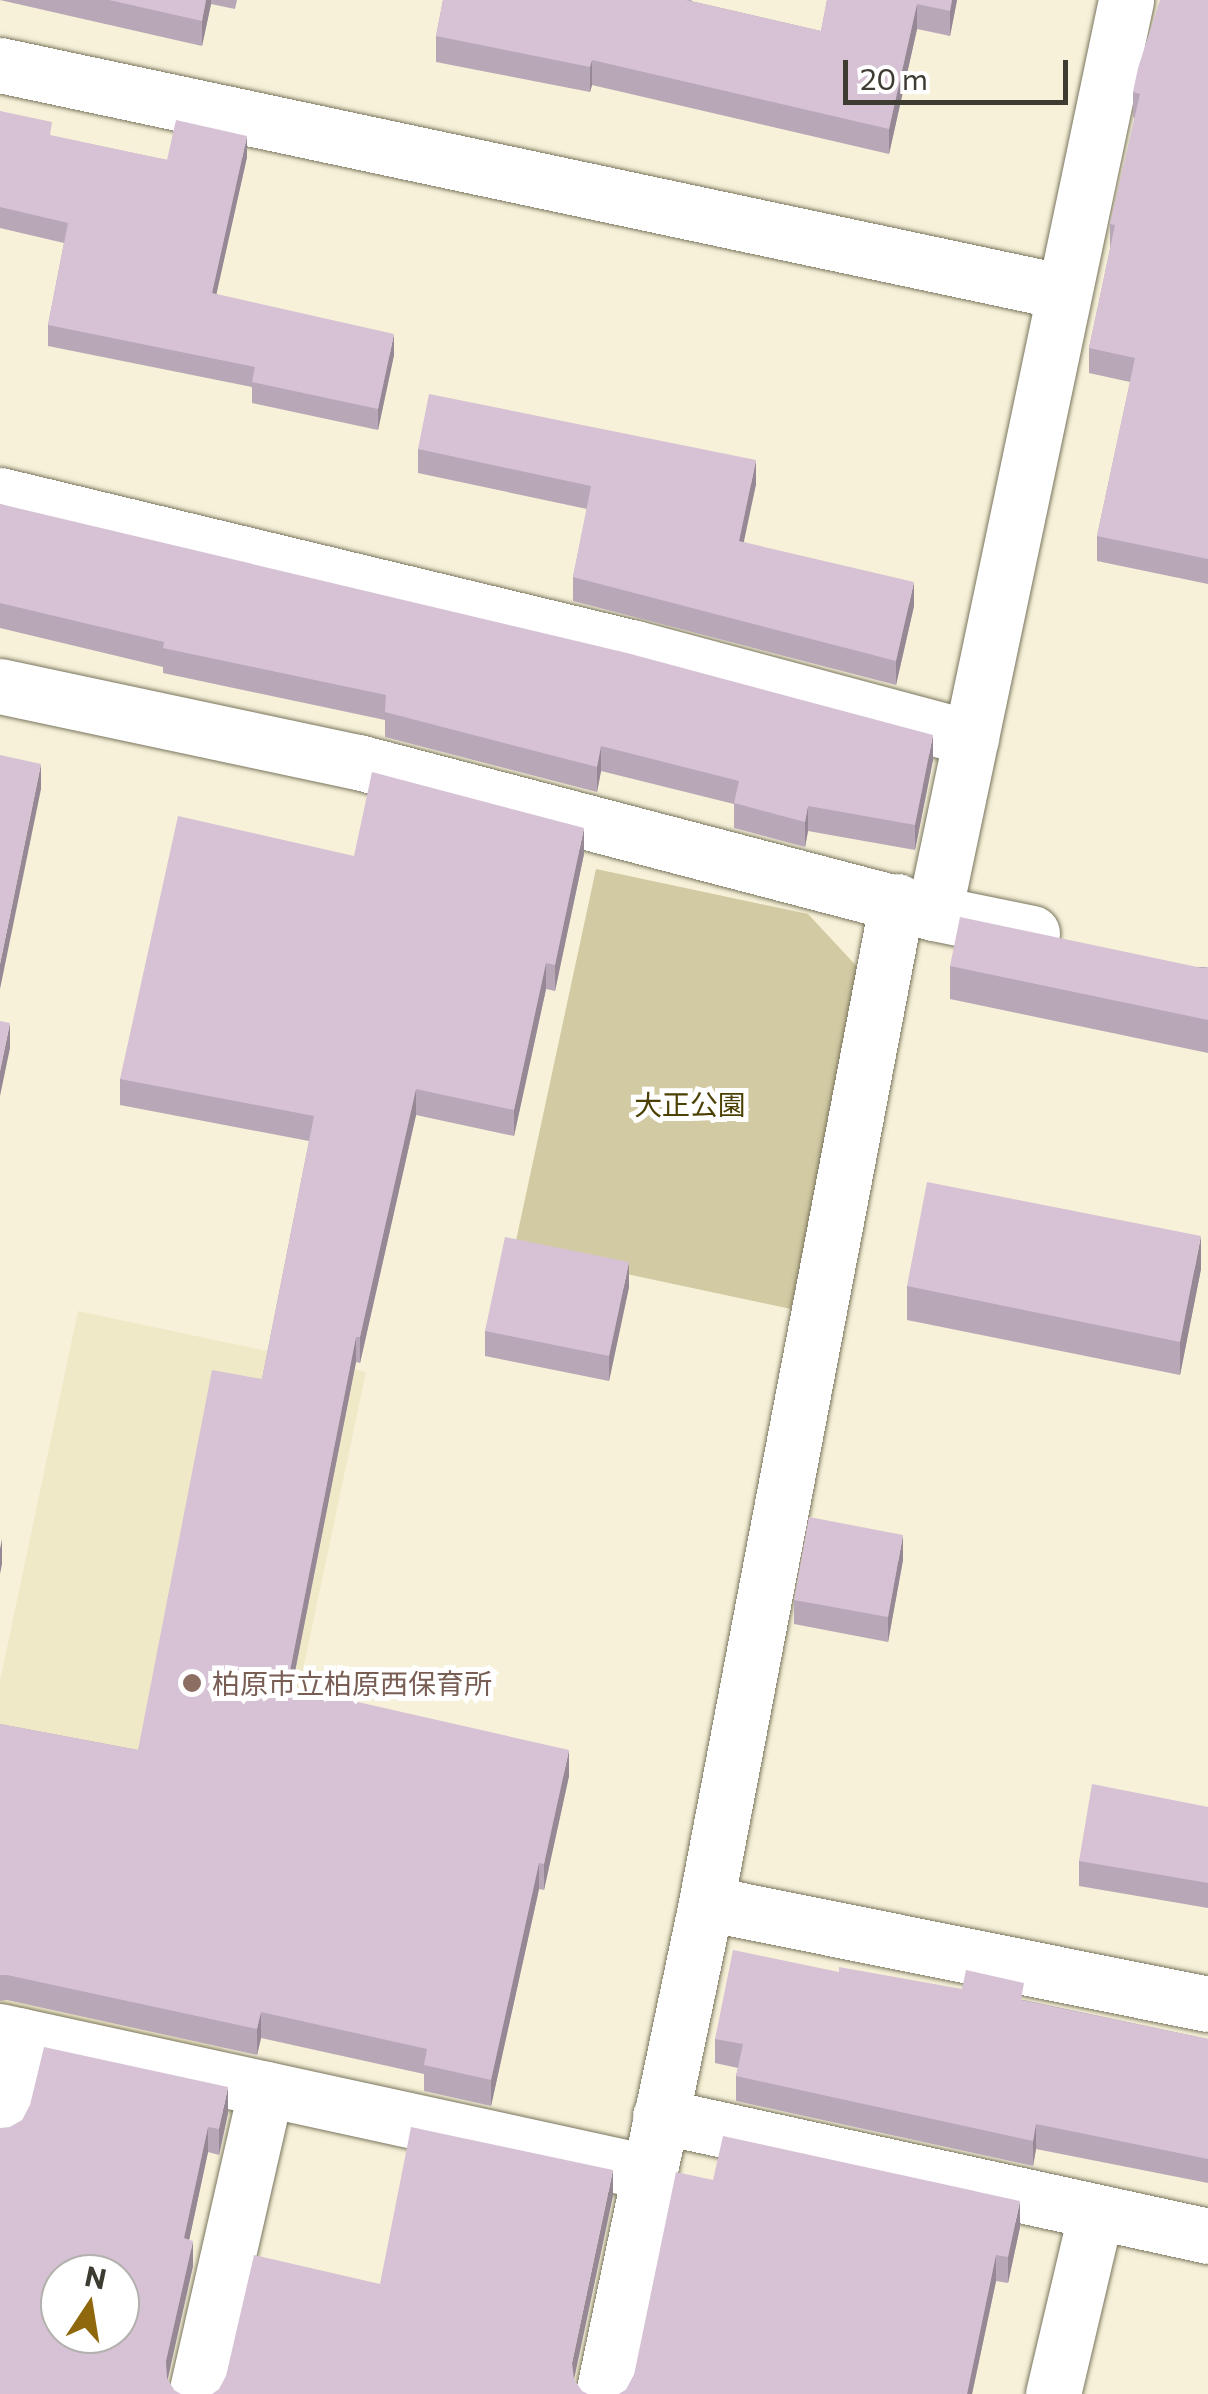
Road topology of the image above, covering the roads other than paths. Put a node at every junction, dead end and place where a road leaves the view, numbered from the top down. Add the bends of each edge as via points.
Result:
1 (1126, 0) edge
2 (0, 65) edge
3 (1064, 292) junction
4 (0, 495) edge
5 (0, 686) edge
6 (971, 738) junction
7 (916, 907) junction
8 (1071, 941) edge
9 (706, 1903) junction
10 (1208, 2004) edge
11 (10, 2033) edge
12 (266, 2088) junction
13 (660, 2116) junction
14 (0, 2124) edge
15 (648, 2172) junction
16 (1096, 2212) junction
17 (1208, 2236) edge
18 (196, 2394) edge
19 (602, 2394) edge
20 (1053, 2394) edge

1 - 3 street
2 - 3 street
3 - 6 street
4 - 6 street via 635,648
5 - 7 street via 358,762
6 - 7 street
7 - 8 street
7 - 9 street
9 - 10 street
9 - 13 street
11 - 12 street
11 - 14 street
12 - 15 street
12 - 18 street
13 - 15 street
13 - 16 street
15 - 19 street
16 - 17 street
16 - 20 street

